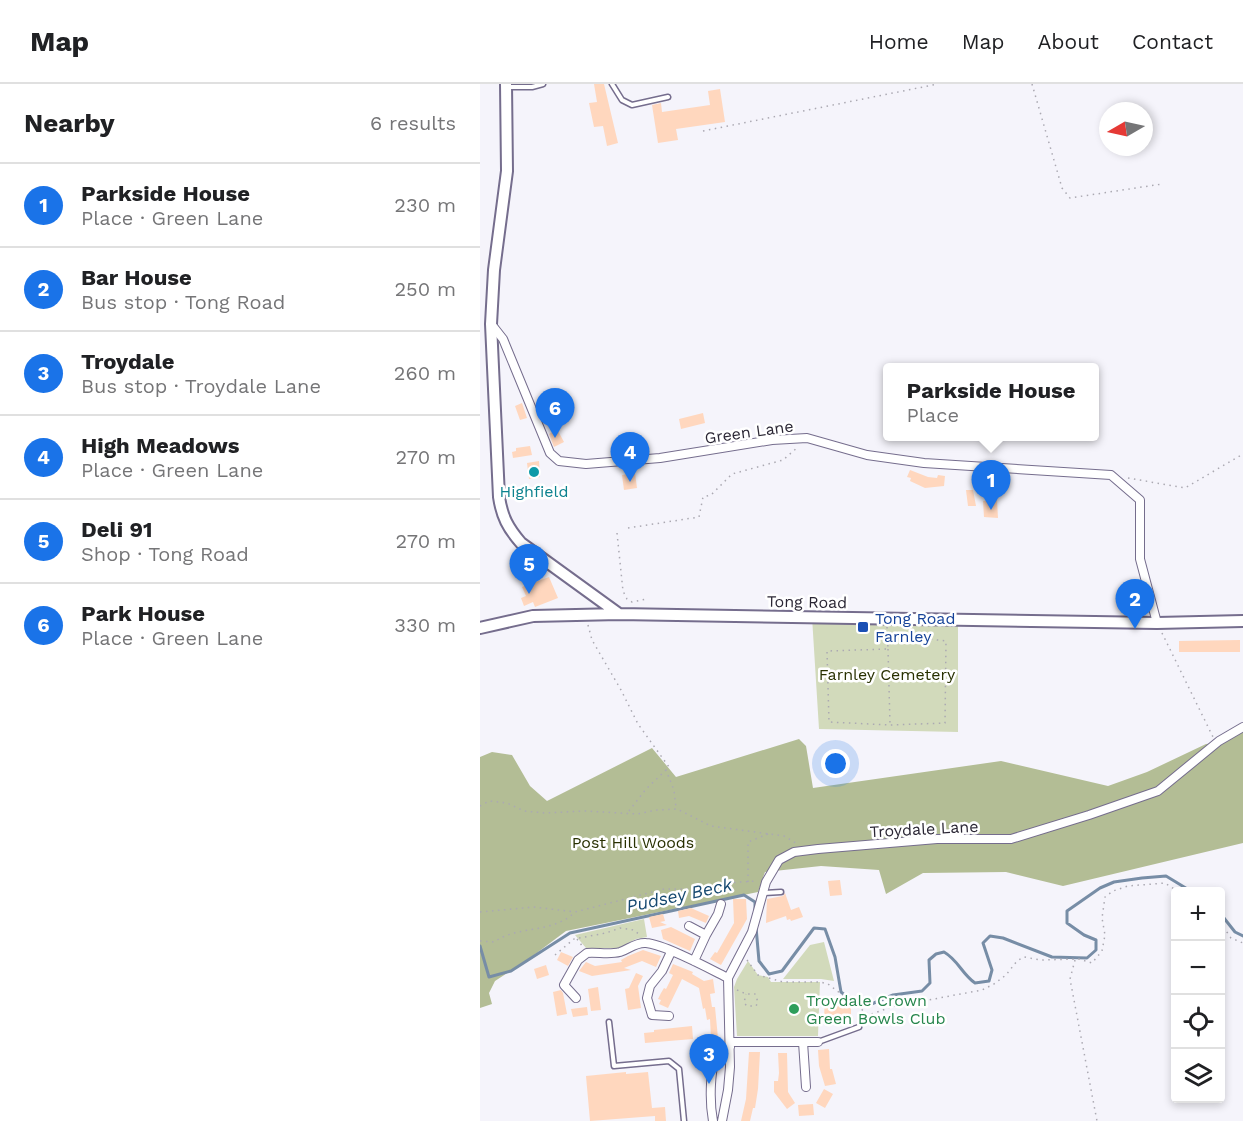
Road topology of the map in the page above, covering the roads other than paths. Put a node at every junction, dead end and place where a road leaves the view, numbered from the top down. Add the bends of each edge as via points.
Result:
1 (543, 84) edge
2 (612, 84) edge
3 (506, 86) edge
4 (668, 97) dead end
5 (491, 324) junction
6 (619, 614) junction
7 (1243, 621) edge
8 (1157, 623) junction
9 (480, 628) edge
10 (1243, 728) edge
11 (781, 892) dead end
12 (762, 896) junction
13 (721, 904) dead end
14 (689, 926) dead end
15 (706, 934) junction
16 (671, 952) junction
17 (694, 961) junction
18 (728, 978) junction
19 (576, 998) dead end
20 (669, 1016) dead end
21 (609, 1022) dead end
22 (859, 1027) road end
23 (803, 1042) junction
24 (818, 1042) joint
25 (730, 1044) junction
26 (806, 1087) dead end
27 (684, 1121) edge
28 (713, 1121) edge
29 (722, 1121) edge

1 - 3 lane
2 - 4 lane via 622,100 632,105
3 - 5 street via 507,171
5 - 6 street via 502,516 521,543
5 - 8 street, Green Lane via 503,339 550,453 559,461 586,464 660,458 807,438 867,454 924,463 1111,475 1140,500 1140,559
6 - 8 street, Tong Road
6 - 9 street, Tong Road via 533,616
7 - 8 street, Tong Road
10 - 12 street, Troydale Lane via 1216,743 1158,791 1011,838 937,839 794,852 779,860
11 - 12 lane
12 - 18 street, Troydale Lane via 752,932
13 - 15 street
14 - 15 street
15 - 17 street
16 - 17 street
16 - 19 street via 643,942 622,952 587,953 560,984
16 - 20 street via 647,998 652,1015
17 - 18 street
18 - 25 street, Troydale Lane
21 - 27 lane via 614,1066 669,1061 679,1069
22 - 24 lane
23 - 24 street
23 - 25 street
23 - 26 street
25 - 28 street via 714,1062 710,1104
25 - 29 street, Troydale Lane

